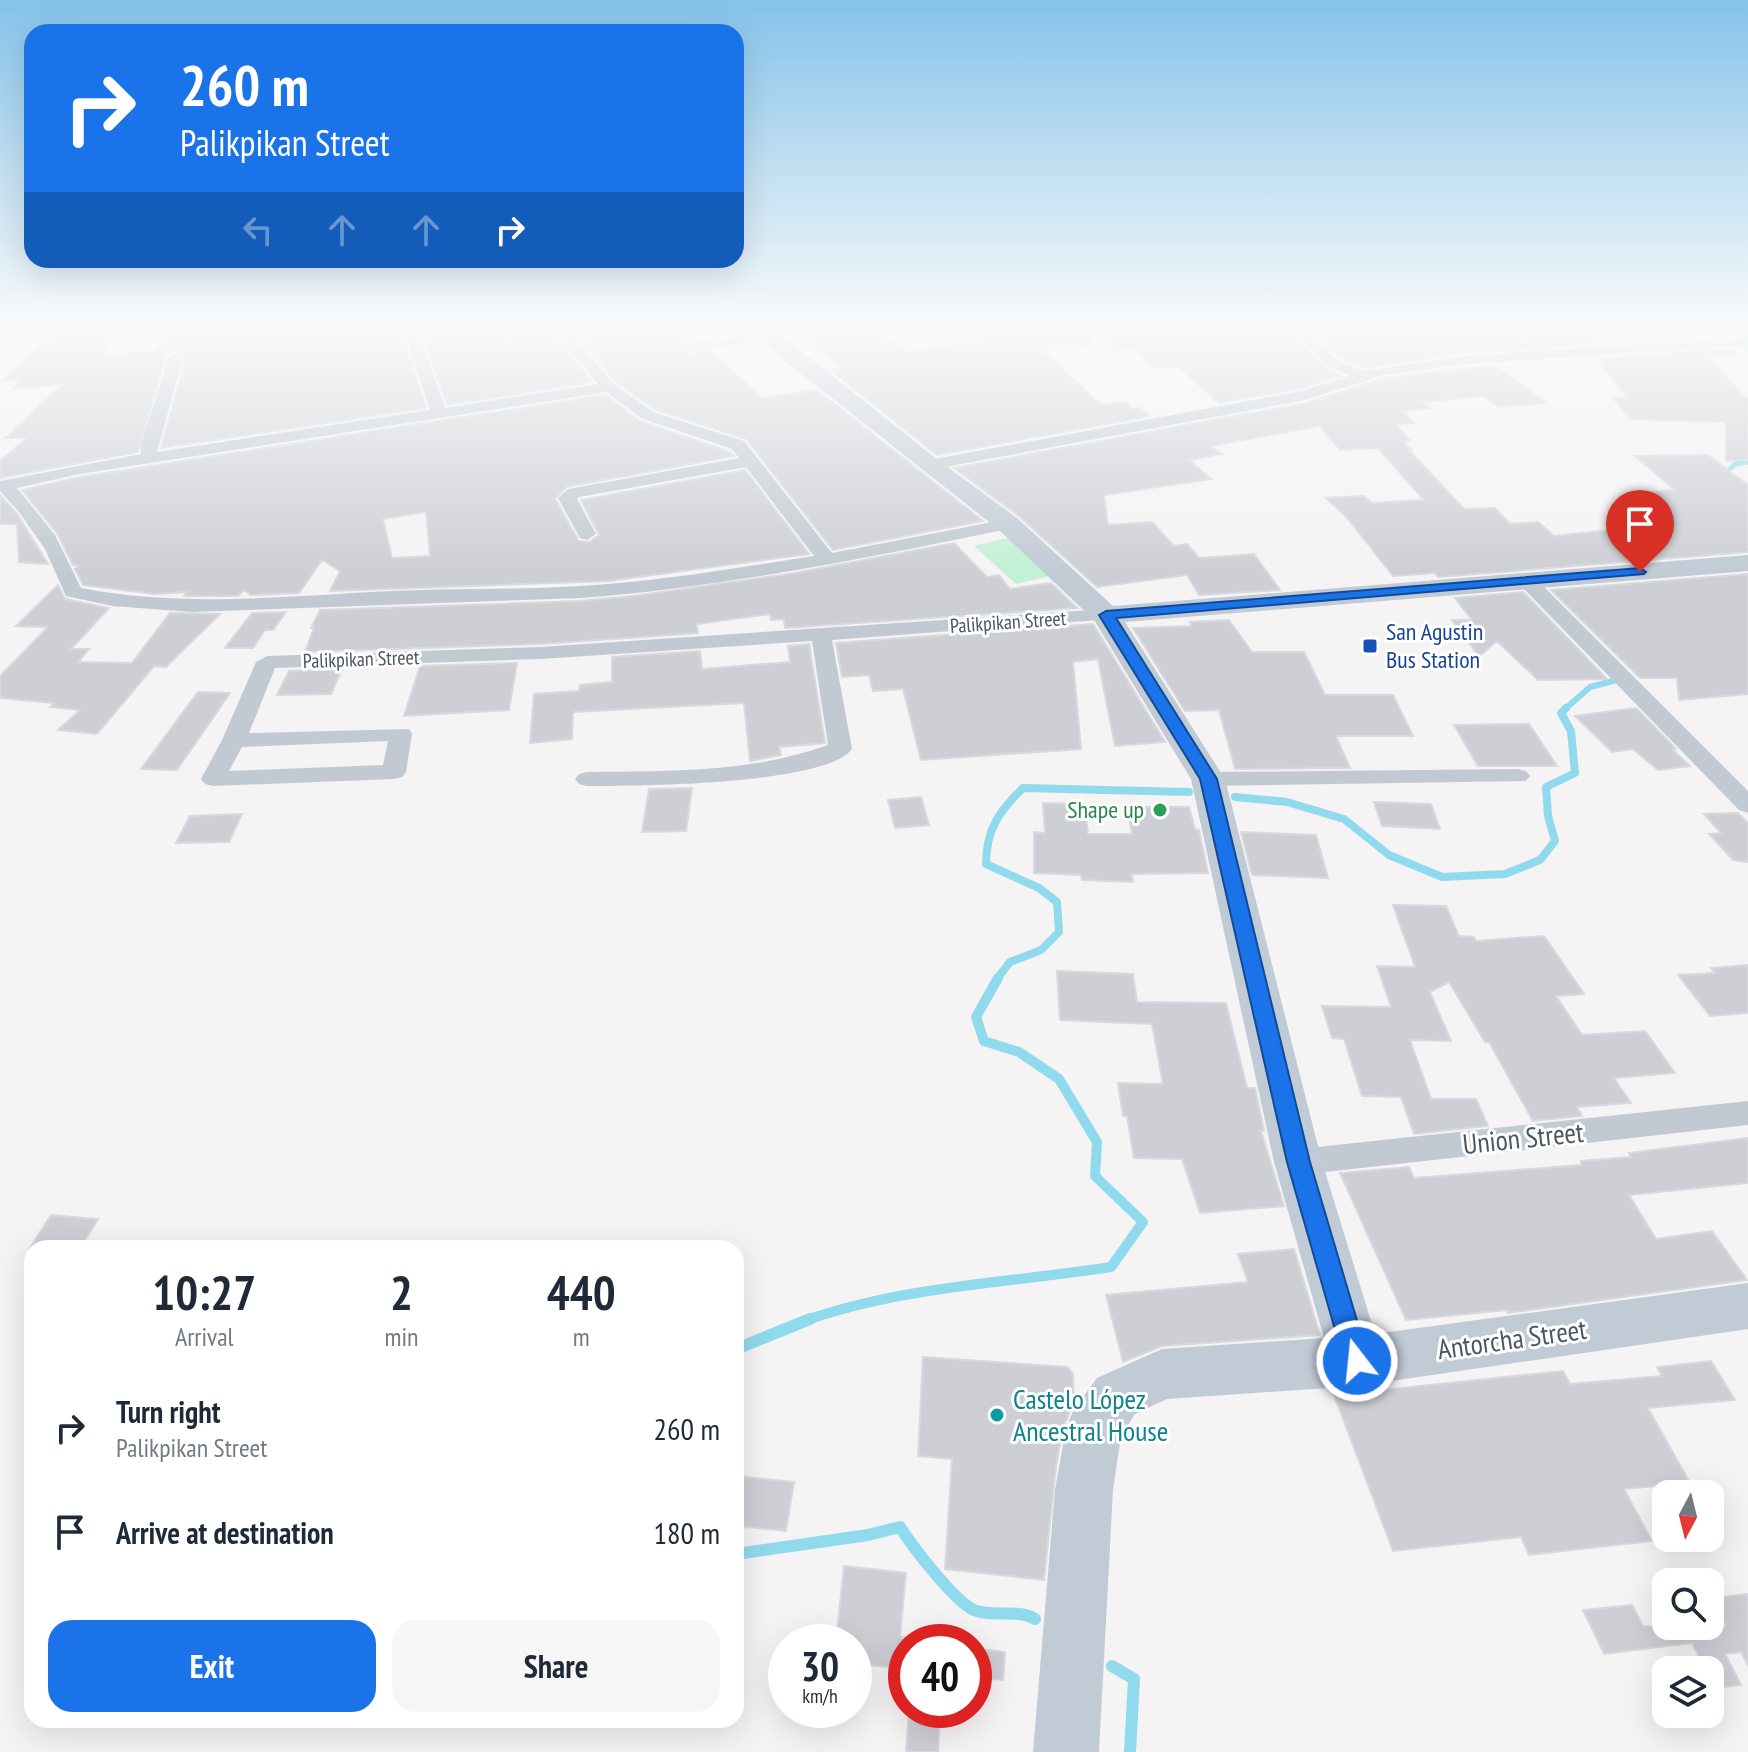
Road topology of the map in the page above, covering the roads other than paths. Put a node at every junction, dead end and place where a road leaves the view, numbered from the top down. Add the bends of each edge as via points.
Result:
1 (160, 410) edge
2 (454, 410) edge
3 (640, 410) edge
4 (862, 410) edge
5 (1226, 410) edge
6 (439, 412) joint
7 (150, 457) junction
8 (750, 461) junction
9 (929, 465) junction
10 (2, 486) edge
11 (1008, 524) junction
12 (587, 534) dead end
13 (827, 560) junction
14 (1748, 563) edge
15 (1527, 581) junction
16 (1106, 615) junction
17 (821, 635) junction
18 (234, 740) junction
19 (1518, 776) dead end
20 (587, 779) dead end
21 (1208, 779) junction
22 (1748, 805) edge
23 (1748, 1113) edge
24 (1298, 1162) junction
25 (1748, 1306) edge
26 (1357, 1361) junction
27 (1066, 1752) edge

1 - 7 street
2 - 6 street
3 - 8 street via 738,445
4 - 9 street
5 - 9 street
6 - 7 street
7 - 10 street
8 - 12 street via 574,493 567,498
8 - 13 street
9 - 11 street
10 - 13 street via 21,502 67,568 73,592 109,601 271,603 582,592
11 - 13 street
11 - 16 street
14 - 15 street, Palikpikan Street
15 - 16 street, Palikpikan Street
15 - 22 street
16 - 17 street, Palikpikan Street
16 - 21 street
17 - 18 street, Palikpikan Street via 540,653 267,662
17 - 20 street via 840,749 711,778
18 - 18 street via 213,779 394,772 401,734
19 - 21 street
21 - 24 street
23 - 24 street, Union Street
24 - 26 street
25 - 26 street, Antorcha Street
26 - 27 street, Antorcha Street via 1162,1374 1116,1396 1094,1428 1084,1490

